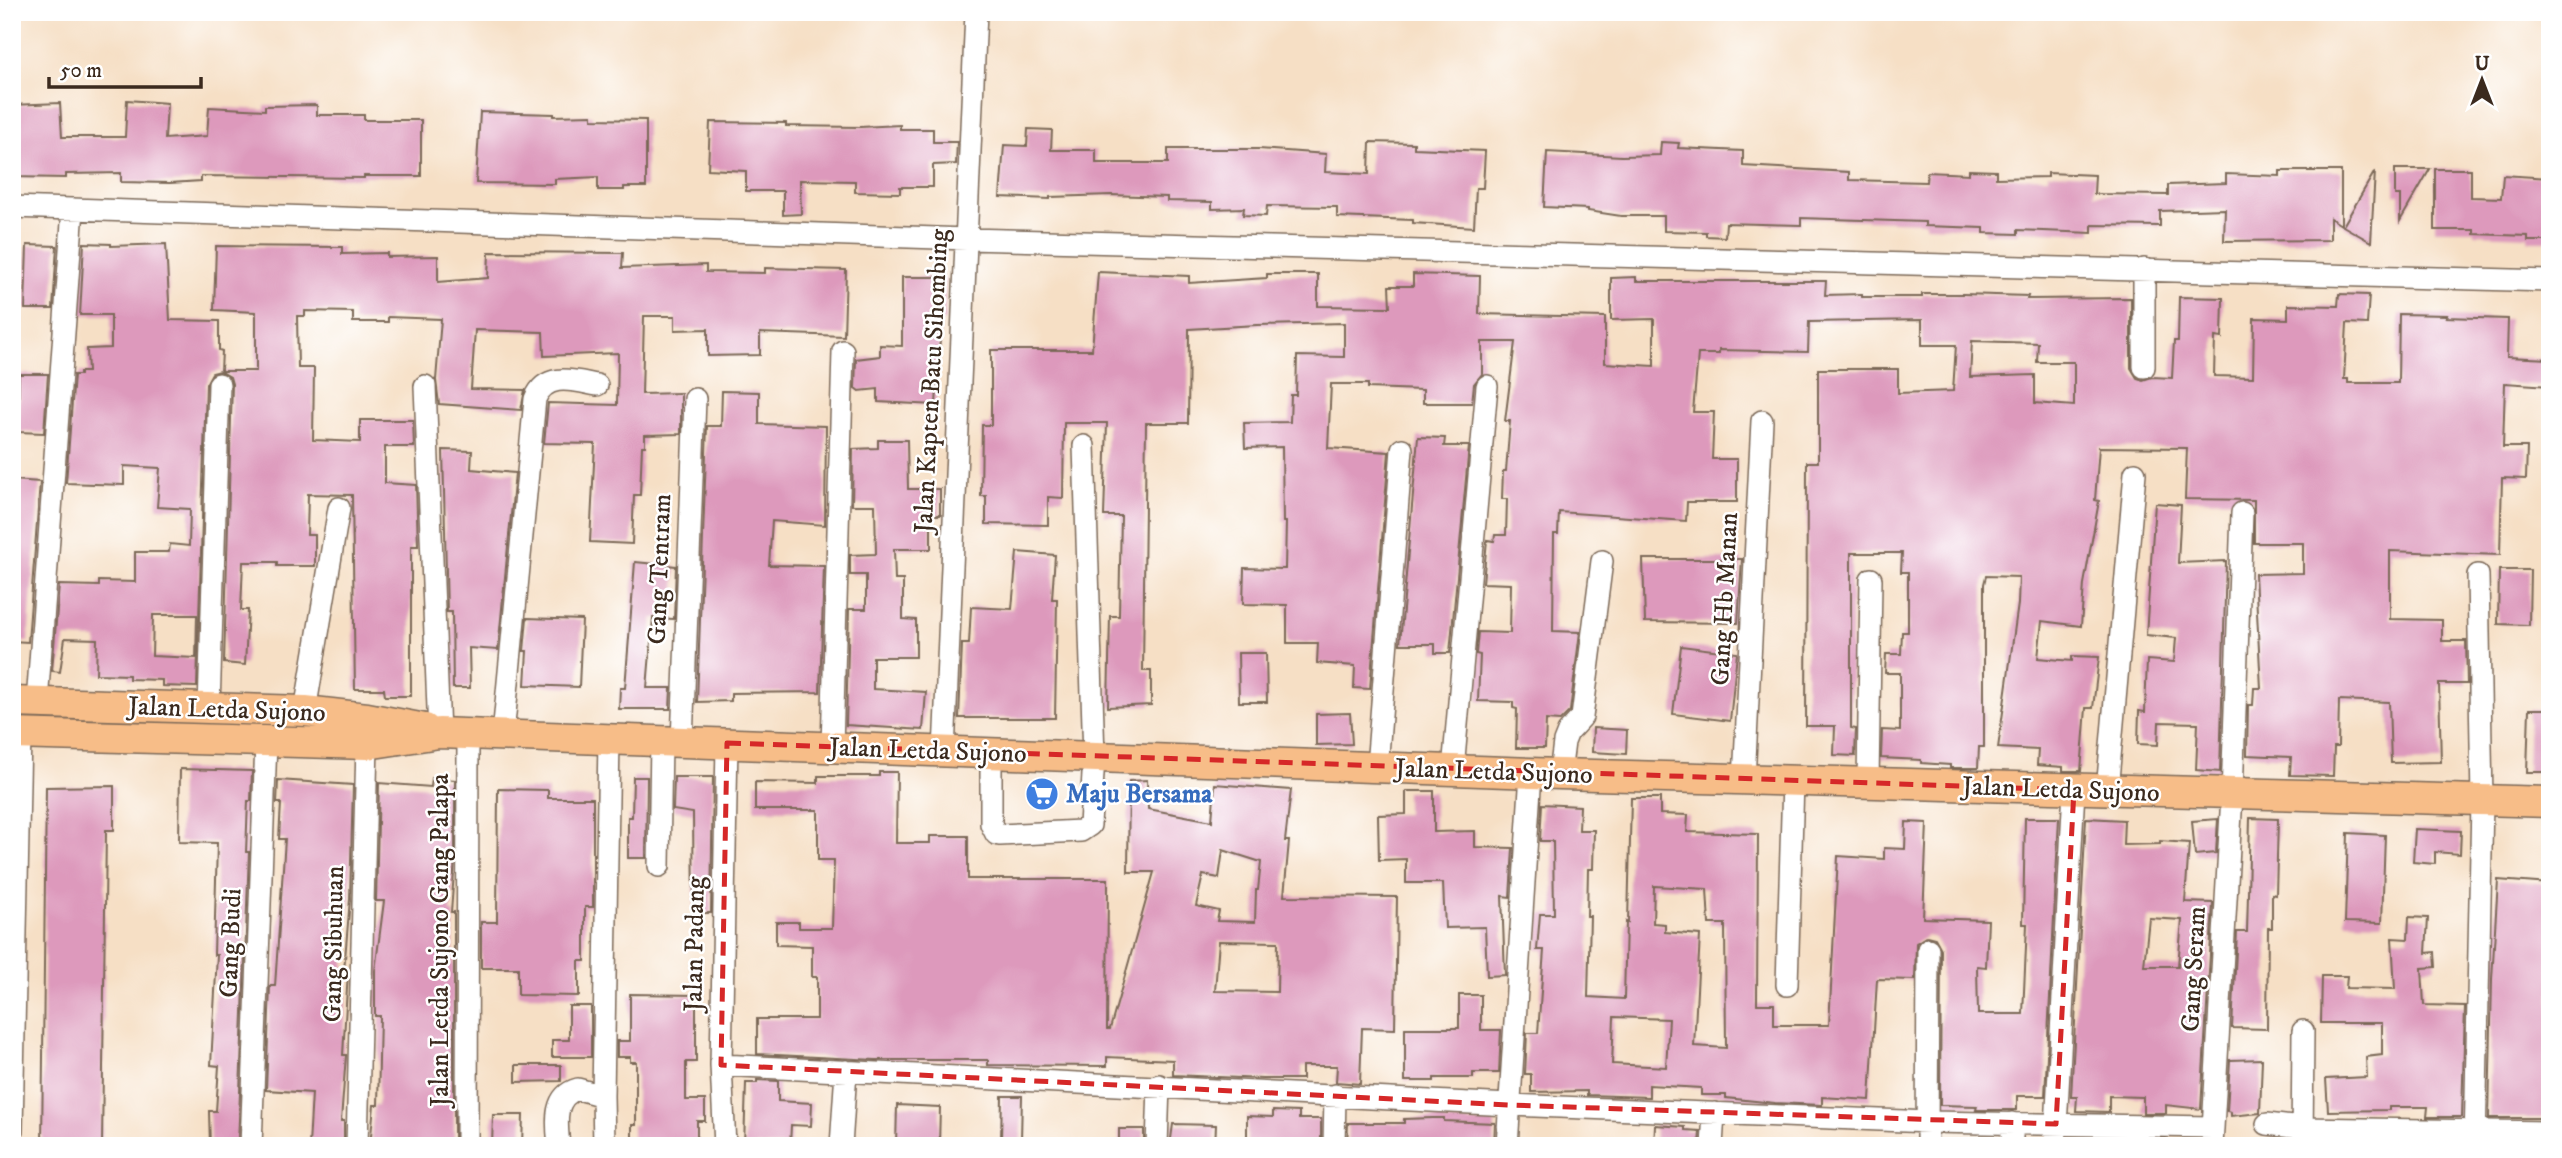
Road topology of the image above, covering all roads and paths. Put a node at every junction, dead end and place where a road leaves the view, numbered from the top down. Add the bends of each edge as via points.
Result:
1 (976, 12) edge
2 (12, 207) edge
3 (72, 209) junction
4 (967, 239) junction
5 (2144, 269) junction
6 (2550, 281) edge
7 (843, 351) dead end
8 (2144, 367) dead end
9 (219, 384) dead end
10 (597, 385) dead end
11 (425, 386) dead end
12 (1487, 386) dead end
13 (695, 399) dead end
14 (1762, 421) dead end
15 (1084, 446) dead end
16 (1402, 449) dead end
17 (2135, 473) dead end
18 (339, 508) dead end
19 (2242, 513) dead end
20 (1602, 561) dead end
21 (2478, 575) dead end
22 (1871, 579) dead end
23 (25, 702) edge
24 (209, 708) junction
25 (305, 712) junction
26 (367, 731) junction
27 (16, 734) edge
28 (453, 734) junction
29 (503, 735) junction
30 (609, 739) junction
31 (671, 741) junction
32 (266, 742) junction
33 (727, 743) junction
34 (832, 747) junction
35 (944, 751) junction
36 (991, 753) junction
37 (1094, 757) junction
38 (1377, 767) junction
39 (1453, 770) junction
40 (1531, 773) junction
41 (1560, 774) junction
42 (1744, 780) junction
43 (1793, 781) junction
44 (1868, 783) junction
45 (2074, 790) junction
46 (2107, 791) junction
47 (2232, 795) junction
48 (2482, 801) junction
49 (2550, 802) edge
50 (659, 866) dead end
51 (1928, 949) dead end
52 (1787, 985) dead end
53 (2303, 1031) dead end
54 (721, 1065) junction
55 (846, 1071) junction
56 (1159, 1085) junction
57 (1335, 1095) junction
58 (603, 1096) junction
59 (1510, 1105) junction
60 (1714, 1113) junction
61 (1929, 1122) junction
62 (2012, 1124) junction
63 (2056, 1124) junction
64 (2267, 1124) dead end
65 (12, 1130) edge
66 (2550, 1132) edge
67 (2139, 1136) edge
68 (2212, 1136) edge
69 (2302, 1137) edge
70 (2475, 1138) edge
71 (251, 1146) edge
72 (357, 1146) edge
73 (467, 1146) edge
74 (558, 1146) edge
75 (604, 1146) edge
76 (725, 1146) edge
77 (841, 1146) edge
78 (1157, 1146) edge
79 (1334, 1146) edge
80 (1507, 1146) edge
81 (1712, 1146) edge
82 (1927, 1146) edge
83 (2012, 1146) edge
84 (2055, 1146) edge

1 - 4 street, Jalan Kapten Batu Sihombing
2 - 3 street
3 - 4 street
3 - 23 street
4 - 5 street
4 - 35 street, Jalan Kapten Batu Sihombing
5 - 6 street
5 - 8 street
7 - 34 street
9 - 24 street
10 - 29 street via 558,379 542,388 535,399
11 - 28 street, Jalan Letda Sujono Gang Palapa
12 - 39 street
13 - 31 street, Gang Tentram
14 - 42 street, Gang Hb Manan
15 - 37 street
16 - 38 street
17 - 46 street
18 - 25 street
19 - 47 street, Gang Seram
20 - 41 street via 1582,717 1564,742
21 - 48 street
22 - 44 street
23 - 24 highway, Jalan Letda Sujono
24 - 25 highway, Jalan Letda Sujono
25 - 26 highway, Jalan Letda Sujono
26 - 28 highway, Jalan Letda Sujono
26 - 32 highway, Jalan Letda Sujono
26 - 72 street, Gang Sibuhuan
27 - 32 highway, Jalan Letda Sujono
27 - 65 street
28 - 29 highway, Jalan Letda Sujono
28 - 73 street, Jalan Letda Sujono Gang Palapa
29 - 30 highway, Jalan Letda Sujono
30 - 31 highway, Jalan Letda Sujono
30 - 58 street
31 - 33 highway, Jalan Letda Sujono
31 - 50 street, Gang Tentram
32 - 71 street, Gang Budi
33 - 34 highway, Jalan Letda Sujono
33 - 54 street, Jalan Padang
34 - 35 highway, Jalan Letda Sujono
35 - 36 highway, Jalan Letda Sujono
36 - 37 highway, Jalan Letda Sujono
36 - 37 street via 991,824 1000,835 1087,828
37 - 38 highway, Jalan Letda Sujono
38 - 39 highway, Jalan Letda Sujono
39 - 40 highway, Jalan Letda Sujono
40 - 41 highway, Jalan Letda Sujono
40 - 59 street
41 - 42 highway, Jalan Letda Sujono
42 - 43 highway, Jalan Letda Sujono
43 - 44 highway, Jalan Letda Sujono
43 - 52 street
44 - 45 highway, Jalan Letda Sujono
45 - 46 highway, Jalan Letda Sujono
45 - 63 street
46 - 47 highway, Jalan Letda Sujono
47 - 48 highway, Jalan Letda Sujono
47 - 68 street, Gang Seram
48 - 49 highway, Jalan Letda Sujono
48 - 70 street
51 - 61 street
53 - 69 street
54 - 55 street
54 - 76 street, Jalan Padang
55 - 56 street
55 - 77 street
56 - 57 street
56 - 78 street
57 - 59 street
57 - 79 street
58 - 74 street via 578,1089 565,1096 558,1115
58 - 75 street
59 - 60 street
59 - 80 street
60 - 61 street
60 - 81 street
61 - 62 street
61 - 82 street
62 - 63 street
62 - 83 street
63 - 67 street
63 - 84 street
64 - 69 street
66 - 70 street
67 - 68 street
69 - 70 street

